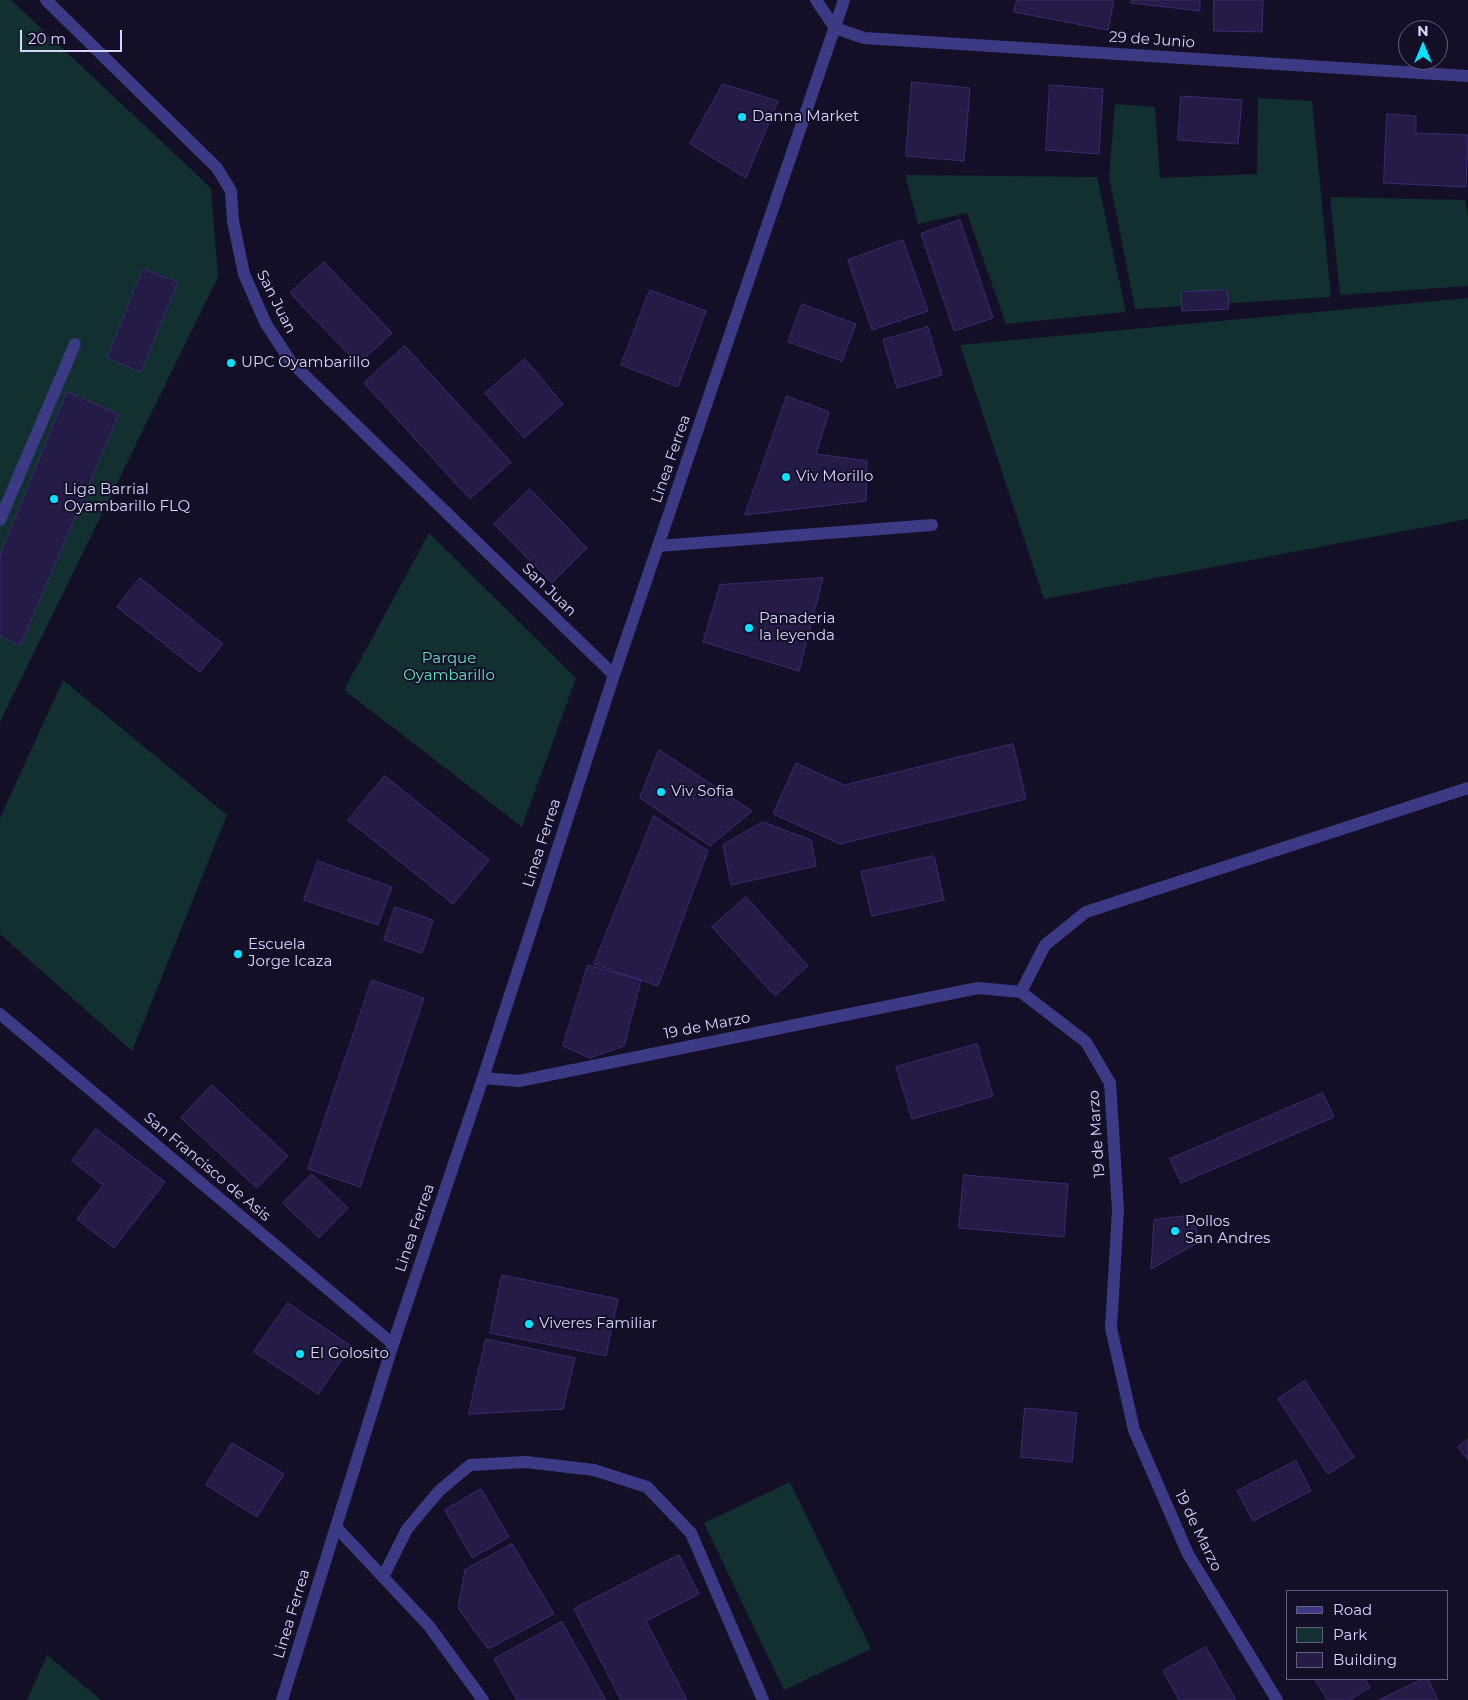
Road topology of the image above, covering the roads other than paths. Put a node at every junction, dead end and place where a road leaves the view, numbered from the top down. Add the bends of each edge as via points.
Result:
1 (46, 0) edge
2 (816, 0) edge
3 (844, 0) edge
4 (835, 28) junction
5 (1468, 76) edge
6 (75, 344) dead end
7 (0, 520) edge
8 (932, 525) dead end
9 (658, 546) junction
10 (614, 675) junction
11 (1468, 788) edge
12 (1021, 992) junction
13 (0, 1014) edge
14 (483, 1078) junction
15 (393, 1344) junction
16 (336, 1527) junction
17 (383, 1577) junction
18 (282, 1700) edge
19 (483, 1700) edge
20 (762, 1700) edge
21 (1277, 1700) edge

1 - 10 street, San Juan via 217,168 231,191 233,221 244,274 266,324 291,362
2 - 4 street
3 - 4 street, Linea Ferrea
4 - 5 street, 29 de Junio via 864,38
4 - 9 street, Linea Ferrea
6 - 7 street
8 - 9 street
9 - 10 street, Linea Ferrea
10 - 14 street, Linea Ferrea
11 - 12 street via 1086,912 1045,945
12 - 14 street, 19 de Marzo via 978,988 519,1081
12 - 21 street, 19 de Marzo via 1086,1042 1110,1083 1118,1210 1112,1328 1134,1430 1188,1554
13 - 15 street, San Francisco de Asis
14 - 15 street, Linea Ferrea
15 - 16 street, Linea Ferrea
16 - 17 street
16 - 18 street, Linea Ferrea
17 - 19 street via 429,1626
17 - 20 street via 408,1529 439,1491 470,1465 526,1462 602,1473 647,1487 691,1533

